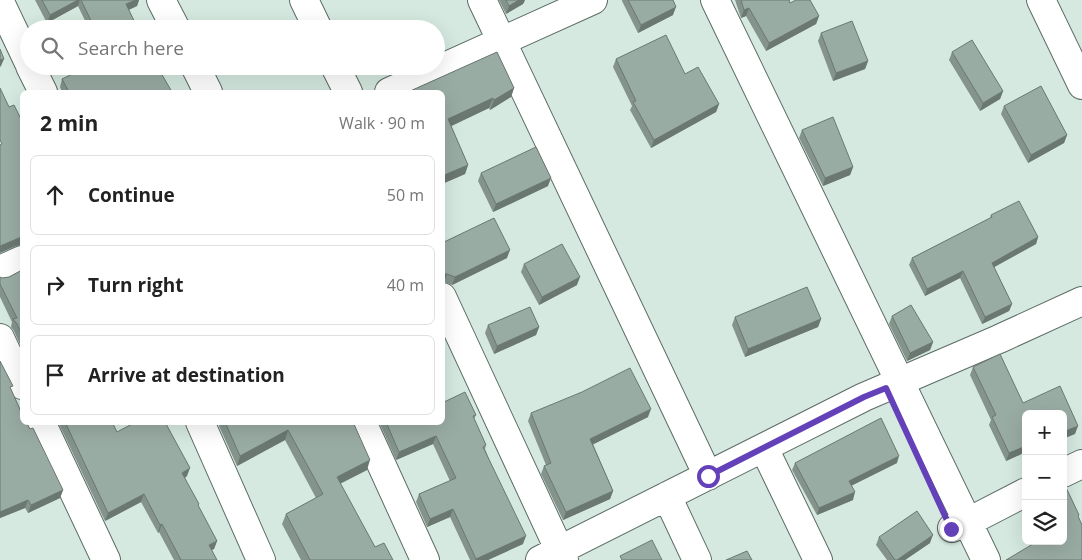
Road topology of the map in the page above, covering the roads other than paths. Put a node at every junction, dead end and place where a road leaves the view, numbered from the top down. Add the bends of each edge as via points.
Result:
1 (161, 0) edge
2 (304, 0) edge
3 (482, 0) edge
4 (593, 0) edge
5 (697, 0) edge
6 (715, 0) edge
7 (1041, 0) edge
8 (0, 2) edge
9 (171, 20) edge
10 (314, 20) edge
11 (502, 42) junction
12 (20, 44) edge
13 (445, 67) edge
14 (35, 75) edge
15 (200, 75) edge
16 (340, 75) edge
17 (427, 75) edge
18 (1082, 85) edge
19 (42, 90) edge
20 (207, 90) edge
21 (347, 90) edge
22 (394, 90) edge
23 (20, 261) edge
24 (0, 270) edge
25 (1082, 301) edge
26 (445, 305) edge
27 (0, 338) edge
28 (20, 381) edge
29 (897, 393) junction
30 (41, 425) edge
31 (201, 425) edge
32 (363, 425) edge
33 (768, 456) junction
34 (1082, 464) edge
35 (1067, 471) edge
36 (708, 476) junction
37 (1022, 494) edge
38 (670, 502) junction
39 (959, 525) junction
40 (558, 558) edge
41 (106, 560) edge
42 (261, 560) edge
43 (425, 560) edge
44 (697, 560) edge
45 (818, 560) edge
46 (965, 560) edge
47 (986, 560) edge

1 - 9 street
2 - 10 street
3 - 11 street
4 - 11 street
5 - 29 street
6 - 29 street
7 - 18 street
8 - 12 street
11 - 13 street
11 - 36 street
14 - 19 street
15 - 20 street
16 - 21 street
17 - 22 street
23 - 24 street
25 - 29 street via 999,339
26 - 40 street
27 - 28 street
29 - 33 street via 864,397
29 - 39 street
30 - 41 street
31 - 42 street
32 - 43 street
33 - 36 street
33 - 38 street
33 - 45 street
34 - 35 street
36 - 38 street
37 - 39 street
38 - 40 street
38 - 44 street
39 - 46 street
39 - 47 street

